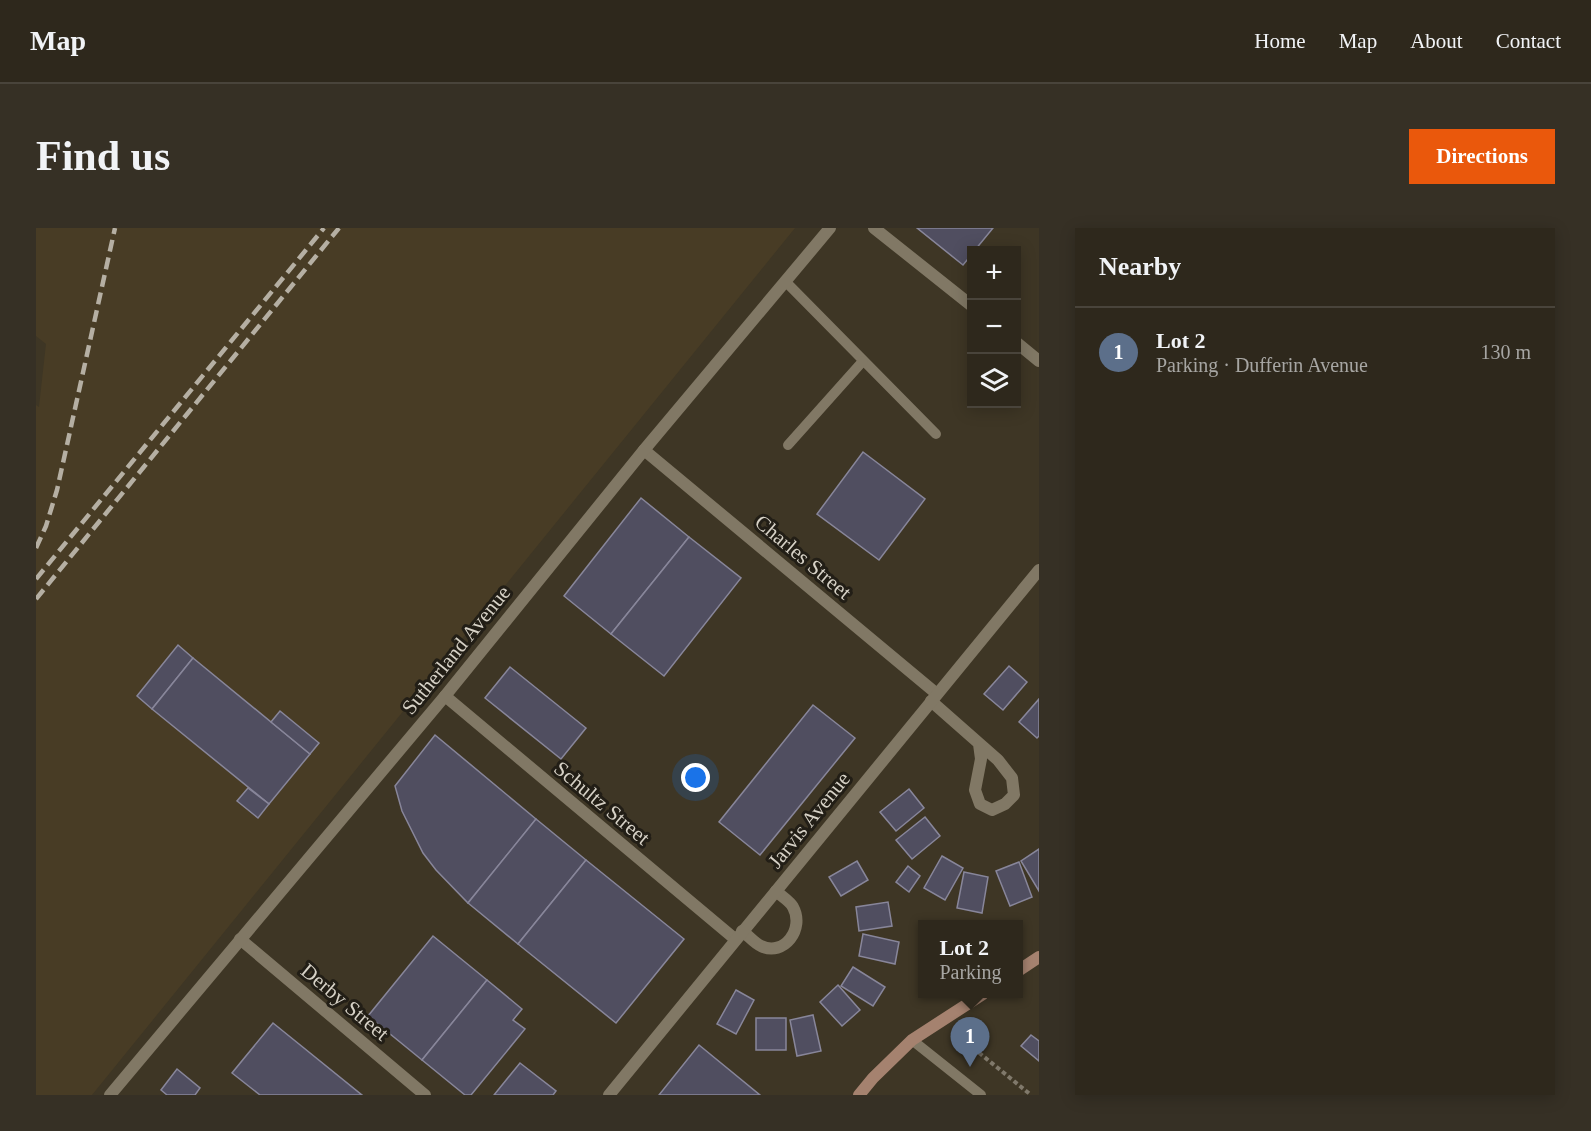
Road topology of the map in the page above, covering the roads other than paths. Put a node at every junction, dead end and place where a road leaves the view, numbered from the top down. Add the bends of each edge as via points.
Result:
1 (830, 228) edge
2 (874, 228) edge
3 (785, 281) junction
4 (967, 302) edge
5 (1021, 346) edge
6 (864, 361) junction
7 (1039, 361) edge
8 (936, 434) dead end
9 (788, 445) dead end
10 (644, 450) junction
11 (1039, 570) edge
12 (445, 696) junction
13 (934, 698) junction
14 (979, 744) junction
15 (776, 891) junction
16 (739, 935) junction
17 (240, 939) junction
18 (1039, 957) edge
19 (1023, 968) edge
20 (975, 998) edge
21 (912, 1040) junction
22 (110, 1095) edge
23 (424, 1095) edge
24 (609, 1095) edge
25 (859, 1095) edge
26 (981, 1095) edge

1 - 3 street, Sutherland Avenue
2 - 4 street
3 - 6 lane
3 - 10 street, Sutherland Avenue
5 - 7 street
6 - 8 lane
6 - 9 lane
10 - 12 street, Sutherland Avenue
10 - 13 street, Charles Street
11 - 13 street, Jarvis Avenue
12 - 16 street, Schultz Street
12 - 17 street, Sutherland Avenue
13 - 14 street, Charles Street
13 - 15 street, Jarvis Avenue
14 - 14 street, Charles Street via 998,759 1012,778 1014,795 992,810 980,804 975,790 981,759
15 - 16 street, Jarvis Avenue
15 - 16 street, Schultz Street via 793,907 797,926 790,940 779,947 762,946
16 - 24 street, Jarvis Avenue
17 - 22 street, Sutherland Avenue
17 - 23 street, Derby Street
18 - 19 street
20 - 21 street
21 - 25 street
21 - 26 lane

